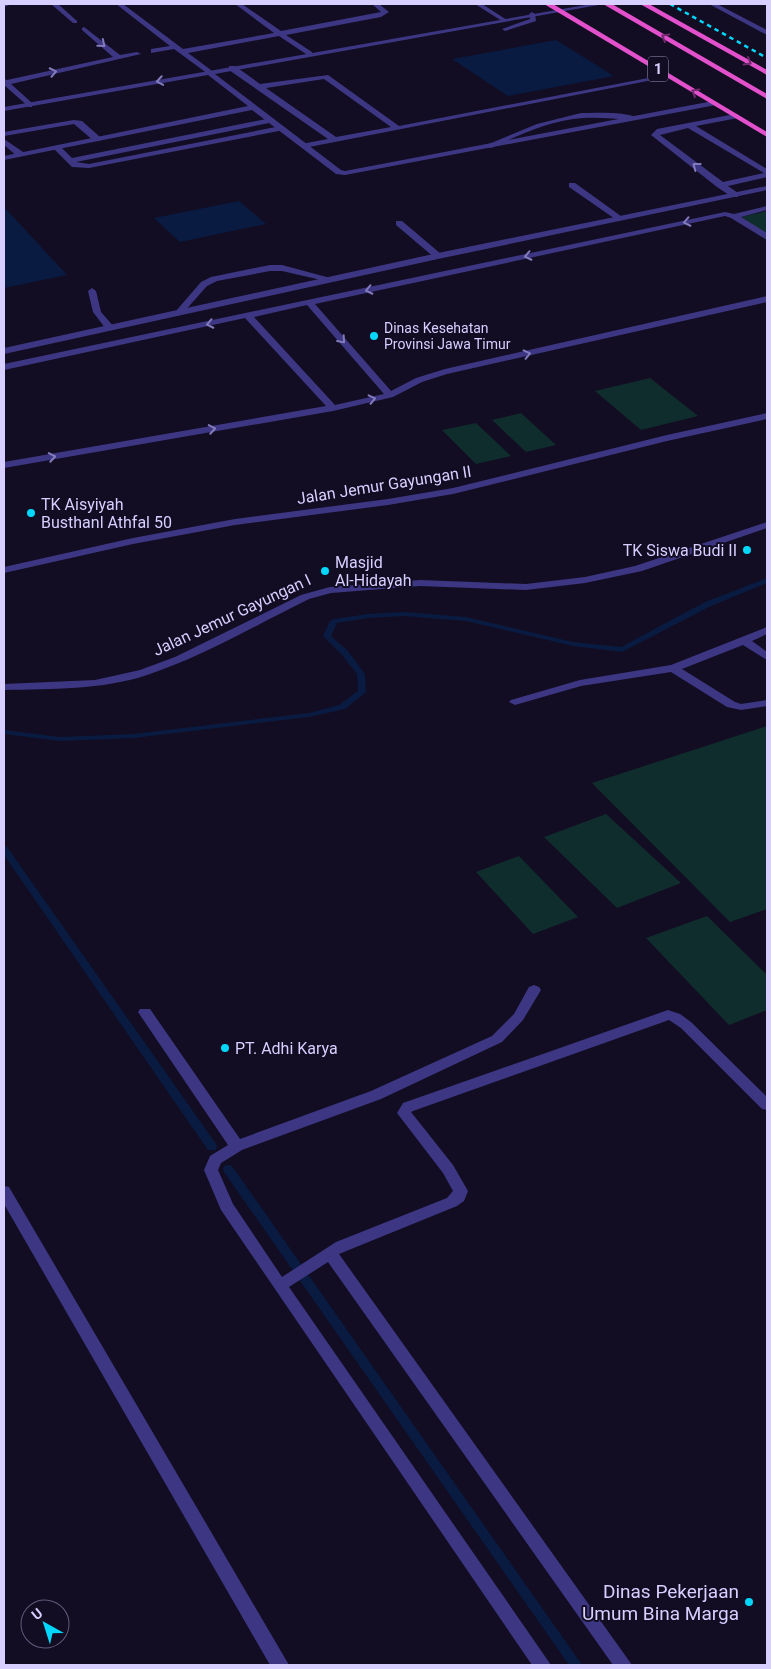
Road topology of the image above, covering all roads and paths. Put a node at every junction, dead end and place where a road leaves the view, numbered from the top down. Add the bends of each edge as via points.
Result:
1 (9, 4) edge
2 (54, 4) edge
3 (119, 4) edge
4 (238, 4) edge
5 (375, 4) edge
6 (478, 4) edge
7 (548, 4) edge
8 (600, 4) edge
9 (608, 4) edge
10 (644, 4) edge
11 (712, 4) edge
12 (4, 5) edge
13 (559, 10) junction
14 (532, 14) junction
15 (504, 20) junction
16 (75, 22) dead end
17 (767, 27) edge
18 (504, 29) dead end
19 (759, 29) junction
20 (84, 30) dead end
21 (278, 33) junction
22 (767, 34) edge
23 (179, 49) junction
24 (154, 51) dead end
25 (137, 54) dead end
26 (309, 54) junction
27 (120, 58) junction
28 (232, 68) junction
29 (208, 72) junction
30 (767, 73) edge
31 (669, 76) junction
32 (4, 82) edge
33 (258, 87) junction
34 (767, 98) edge
35 (713, 103) junction
36 (29, 105) junction
37 (254, 107) junction
38 (4, 109) edge
39 (735, 116) junction
40 (633, 118) junction
41 (271, 120) junction
42 (689, 125) junction
43 (281, 128) junction
44 (396, 128) junction
45 (4, 134) edge
46 (767, 135) edge
47 (97, 139) junction
48 (335, 140) junction
49 (4, 141) edge
50 (304, 146) junction
51 (488, 146) junction
52 (56, 147) junction
53 (20, 154) junction
54 (4, 158) edge
55 (70, 161) junction
56 (767, 174) edge
57 (720, 184) junction
58 (572, 186) dead end
59 (767, 188) edge
60 (735, 195) junction
61 (767, 208) edge
62 (734, 216) junction
63 (621, 219) junction
64 (399, 223) dead end
65 (767, 237) edge
66 (438, 256) junction
67 (330, 279) junction
68 (92, 291) dead end
69 (767, 299) edge
70 (310, 303) junction
71 (180, 312) junction
72 (248, 316) junction
73 (109, 327) junction
74 (4, 351) edge
75 (4, 367) edge
76 (390, 395) junction
77 (333, 408) junction
78 (767, 416) edge
79 (4, 465) edge
80 (767, 525) edge
81 (4, 570) edge
82 (767, 630) edge
83 (744, 641) junction
84 (767, 657) edge
85 (673, 668) junction
86 (4, 687) edge
87 (515, 702) dead end
88 (767, 703) edge
89 (534, 990) dead end
90 (145, 1012) dead end
91 (767, 1105) edge
92 (237, 1146) junction
93 (4, 1191) edge
94 (330, 1252) junction
95 (284, 1283) junction
96 (280, 1665) edge
97 (542, 1665) edge
98 (623, 1665) edge

1 - 12 street
2 - 16 street
3 - 23 street
4 - 21 street
5 - 21 street via 386,12
6 - 15 street
7 - 13 highway, 1
8 - 13 street
34 -> 9 highway, 1
10 -> 30 highway
11 - 19 street
13 - 14 street
13 - 31 highway, 1
14 - 15 street
14 - 18 street via 534,20
15 - 26 street
17 - 19 street
19 - 22 street
20 -> 27 street
21 - 23 street
21 - 26 street
23 - 24 street
23 - 29 street
25 - 27 street
26 - 28 street
32 -> 27 street
28 - 29 street
28 - 33 street
29 -> 36 street
29 - 37 street
35 -> 31 highway, 1
31 - 44 street
32 - 36 street
33 - 44 street via 325,78
33 - 48 street
35 - 39 highway, 1
35 - 40 street
36 - 38 street
37 - 41 street
37 - 47 street
39 - 42 street
39 - 46 highway, 1
40 - 51 street
40 - 51 street via 593,115 562,120 534,127
41 - 43 street
41 - 55 street
42 - 56 street
57 -> 42 street via 655,135
43 - 50 street
43 - 55 street via 89,166 75,165
44 - 48 street
45 - 47 street via 74,122
47 - 52 street
48 - 50 street
49 - 53 street
50 - 51 street via 345,173
52 - 53 street
52 - 55 street
53 - 54 street
56 - 57 street
57 - 60 street
58 - 63 street
59 - 60 street
60 - 63 street
61 - 62 street
62 - 65 street
62 -> 70 street via 724,214
63 - 66 street
64 - 66 street
66 - 67 street
67 - 71 street
67 - 71 street via 270,268 214,279 204,284
68 - 73 street via 97,312
76 -> 69 street via 419,380 445,372
70 - 72 street
70 -> 76 street
71 - 73 street
72 -> 75 street
72 - 77 street
73 - 74 street
77 -> 76 street
79 -> 77 street
78 - 81 street, Jalan Jemur Gayungan II via 453,490 235,522
80 - 86 street, Jalan Jemur Gayungan I via 638,569 585,580 526,586 420,583 330,590 305,597 143,673 95,683
82 - 83 street
83 - 84 street
83 - 85 street
85 - 87 street via 580,683
85 - 88 street via 731,705 741,707
89 - 92 street via 519,1019 496,1039 376,1095
90 - 92 street
91 - 94 street via 686,1026 675,1017 666,1015 406,1108 404,1113 448,1169 461,1191 460,1195 452,1202
92 - 95 street via 215,1160 211,1170 226,1206
93 - 96 street
94 - 95 street
94 - 98 street
95 - 97 street

